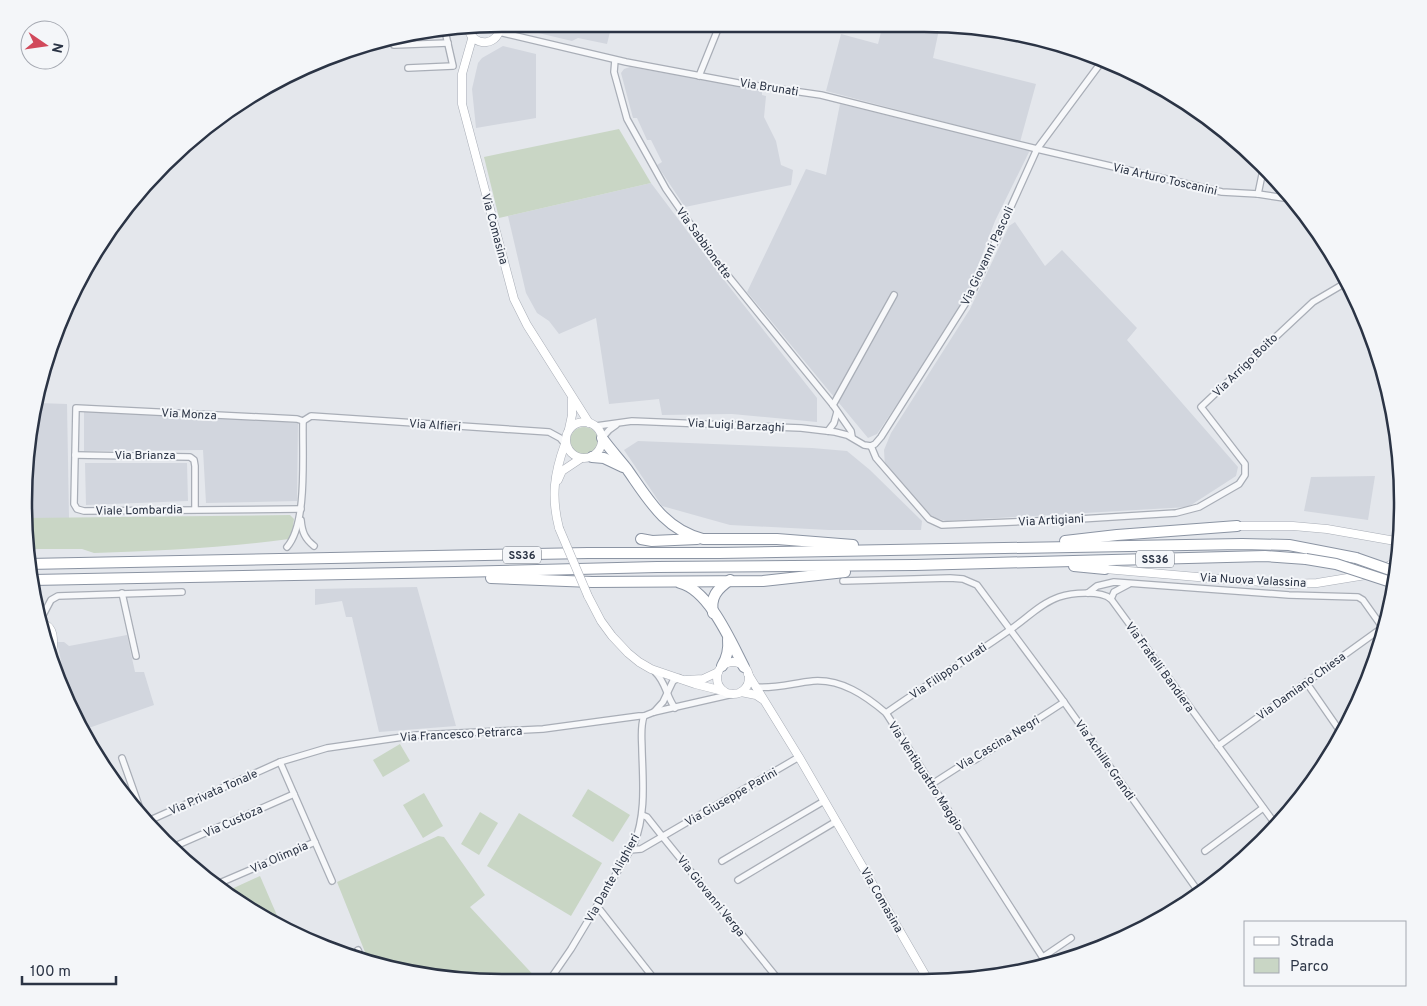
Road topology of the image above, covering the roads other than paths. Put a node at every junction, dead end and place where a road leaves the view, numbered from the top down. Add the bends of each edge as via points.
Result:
1 (497, 32) edge
2 (514, 32) edge
3 (717, 32) edge
4 (471, 34) edge
5 (446, 37) edge
6 (475, 40) junction
7 (448, 43) junction
8 (394, 46) dead end
9 (615, 60) junction
10 (1099, 66) edge
11 (408, 68) dead end
12 (699, 76) junction
13 (1037, 149) junction
14 (1262, 176) edge
15 (1258, 194) junction
16 (1282, 198) edge
17 (1341, 286) edge
18 (894, 295) dead end
19 (572, 397) junction
20 (833, 405) junction
21 (76, 408) joint
22 (837, 412) junction
23 (303, 421) junction
24 (620, 422) junction
25 (593, 424) junction
26 (568, 430) junction
27 (828, 431) junction
28 (602, 438) junction
29 (852, 438) junction
30 (565, 444) junction
31 (871, 446) junction
32 (75, 455) junction
33 (592, 457) junction
34 (580, 459) junction
35 (1245, 464) joint
36 (627, 469) junction
37 (554, 494) junction
38 (195, 509) junction
39 (301, 509) junction
40 (300, 517) junction
41 (1237, 526) joint
42 (641, 538) dead end
43 (703, 539) junction
44 (1392, 540) edge
45 (314, 546) dead end
46 (287, 547) dead end
47 (1015, 548) junction
48 (889, 549) junction
49 (1004, 562) junction
50 (37, 564) edge
51 (914, 565) junction
52 (1390, 565) edge
53 (1105, 569) joint
54 (1389, 570) edge
55 (455, 572) junction
56 (40, 580) edge
57 (730, 580) junction
58 (673, 581) junction
59 (843, 581) dead end
60 (1387, 581) edge
61 (1133, 583) junction
62 (182, 592) dead end
63 (122, 593) junction
64 (1088, 593) junction
65 (1111, 599) junction
66 (46, 610) edge
67 (714, 614) junction
68 (1379, 622) edge
69 (1011, 630) junction
70 (1376, 633) edge
71 (727, 636) junction
72 (136, 656) dead end
73 (651, 669) junction
74 (720, 669) junction
75 (746, 671) junction
76 (683, 679) junction
77 (1306, 682) junction
78 (755, 686) junction
79 (723, 691) junction
80 (667, 692) junction
81 (737, 693) junction
82 (765, 702) junction
83 (1064, 702) junction
84 (675, 708) junction
85 (654, 712) junction
86 (886, 713) junction
87 (644, 716) junction
88 (1337, 727) edge
89 (1218, 746) junction
90 (799, 757) junction
91 (122, 758) dead end
92 (280, 762) junction
93 (932, 784) junction
94 (294, 794) junction
95 (136, 797) edge
96 (824, 802) junction
97 (1263, 808) junction
98 (642, 815) junction
99 (153, 817) edge
100 (1272, 820) edge
101 (836, 822) junction
102 (662, 836) junction
103 (315, 842) junction
104 (179, 844) edge
105 (630, 850) junction
106 (1205, 852) dead end
107 (722, 861) dead end
108 (332, 880) dead end
109 (738, 880) dead end
110 (224, 881) edge
111 (1195, 887) edge
112 (597, 906) junction
113 (1071, 938) dead end
114 (1047, 957) edge
115 (1043, 958) edge
116 (553, 974) edge
117 (650, 974) edge
118 (774, 974) edge
119 (925, 974) edge

1 - 6 main road, Via Comasina via 488,43
2 - 9 street, Via Brunati
3 - 12 street
4 - 6 main road
5 - 7 street
6 - 19 main road, Via Comasina via 462,74 462,104 514,299
7 - 8 street
7 - 11 street via 453,66
9 - 12 street, Via Brunati
9 - 20 street, Via Sabbionette via 614,72 627,119 666,190 716,260
10 - 13 street, Via Giovanni Pascoli
12 - 13 street, Via Brunati via 821,95
13 - 15 street, Via Arturo Toscanini via 1222,192
13 - 31 street, Via Giovanni Pascoli via 972,293 881,437
14 - 15 street
15 - 16 street, Via Arturo Toscanini
17 - 35 street, Via Arrigo Boito via 1313,302 1201,407
18 - 20 street
19 - 25 main road, Via Comasina
19 - 26 main road
20 - 22 street, Via Sabbionette
21 - 23 street, Via Monza
21 - 32 street, Viale Lombardia
22 - 27 street
22 - 29 street, Via Sabbionette via 851,431
23 - 30 street, Via Alfieri via 311,416 548,432
23 - 39 street
24 - 25 street, Via Luigi Barzaghi
24 - 27 street, Via Luigi Barzaghi via 690,422
24 - 28 street
25 - 26 main road via 578,423
25 - 28 main road
26 - 30 main road
27 - 29 street, Via Luigi Barzaghi
28 - 33 main road via 600,449
28 - 36 highway
29 - 31 street
30 - 34 main road via 570,454
30 - 37 main road
31 - 35 street, Via Artigiani via 876,458 929,519 942,525 1176,513 1199,507 1239,484 1246,475
32 - 38 street, Via Brianza via 186,455 194,460
32 - 38 street, Viale Lombardia via 74,504 77,509
33 - 34 main road
33 - 36 highway via 604,458
34 - 37 main road via 562,472
36 - 43 highway via 663,518 676,528
37 - 73 main road, bridge via 560,528 601,621 628,654
38 - 39 street, Viale Lombardia
39 - 40 street
40 - 45 street via 302,531
40 - 46 street via 296,533
41 - 44 main road, SS36 via 1327,529
41 - 47 highway, SS36 via 1117,535
42 - 43 highway via 652,541
43 - 48 highway via 777,539
47 - 48 highway, SS36
47 - 54 highway, SS36, bridge via 1275,544 1356,558
48 - 50 highway, SS36
49 - 51 highway, SS36
49 - 53 highway, SS36
49 - 60 highway, SS36, bridge via 1265,556 1336,564
51 - 55 highway, SS36
51 - 57 highway via 904,569 775,580
52 - 53 main road, Via Nuova Valassina / SS36 via 1372,574 1290,584
55 - 56 highway, SS36
55 - 58 highway via 552,581
57 - 58 highway
57 - 67 highway via 714,594
58 - 67 highway via 692,588
59 - 69 street, Via Achille Grandi via 906,578 971,581 982,590
61 - 64 street via 1105,583
61 - 65 street via 1118,588
61 - 68 street via 1358,597
62 - 63 street
63 - 66 street via 58,596 51,600
63 - 72 street
64 - 65 street
64 - 69 street via 1052,599
65 - 89 street, Via Fratelli Bandiera
67 - 71 highway
69 - 83 street, Via Achille Grandi
69 - 86 street, Via Filippo Turati
70 - 77 street, Via Damiano Chiesa
71 - 74 highway via 729,646
71 - 75 highway
73 - 76 main road
73 - 80 street via 663,681
74 - 75 main road via 731,662 740,664
74 - 76 main road via 702,679
74 - 79 main road via 717,682
75 - 78 main road, Via Comasina
75 - 81 main road via 747,684
76 - 79 main road
76 - 80 street via 673,681
77 - 88 street
77 - 89 street, Via Damiano Chiesa
78 - 82 main road, Via Comasina
78 - 86 street, Via Ventiquattro Maggio via 773,688 813,681 830,682 869,698
79 - 81 main road
80 - 84 street
80 - 85 street
81 - 82 main road via 756,695
81 - 84 street
82 - 90 main road, Via Comasina
83 - 93 street, Via Cascina Negri
83 - 111 street, Via Achille Grandi
84 - 85 street
85 - 87 street
86 - 93 street, Via Ventiquattro Maggio
87 - 92 street, Via Francesco Petrarca via 543,729 392,738 327,748
87 - 98 street, Via Dante Alighieri
89 - 97 street, Via Fratelli Bandiera
90 - 96 main road, Via Comasina
90 - 102 street, Via Giuseppe Parini
91 - 95 street
92 - 94 street
92 - 99 street, Via Privata Tonale
93 - 115 street, Via Ventiquattro Maggio
94 - 103 street
94 - 104 street, Via Custoza
96 - 101 main road, Via Comasina
96 - 107 street
97 - 100 street, Via Fratelli Bandiera
97 - 106 street
98 - 102 street, Via Giovanni Verga
98 - 105 street, Via Dante Alighieri
101 - 109 street
101 - 119 main road, Via Comasina
102 - 105 street, Via Giuseppe Parini via 642,849
102 - 118 street, Via Giovanni Verga
103 - 108 street
103 - 110 street, Via Olimpia
105 - 112 street, Via Dante Alighieri
112 - 116 street, Via Dante Alighieri
112 - 117 street
113 - 114 street, Via Ventiquattro Maggio

